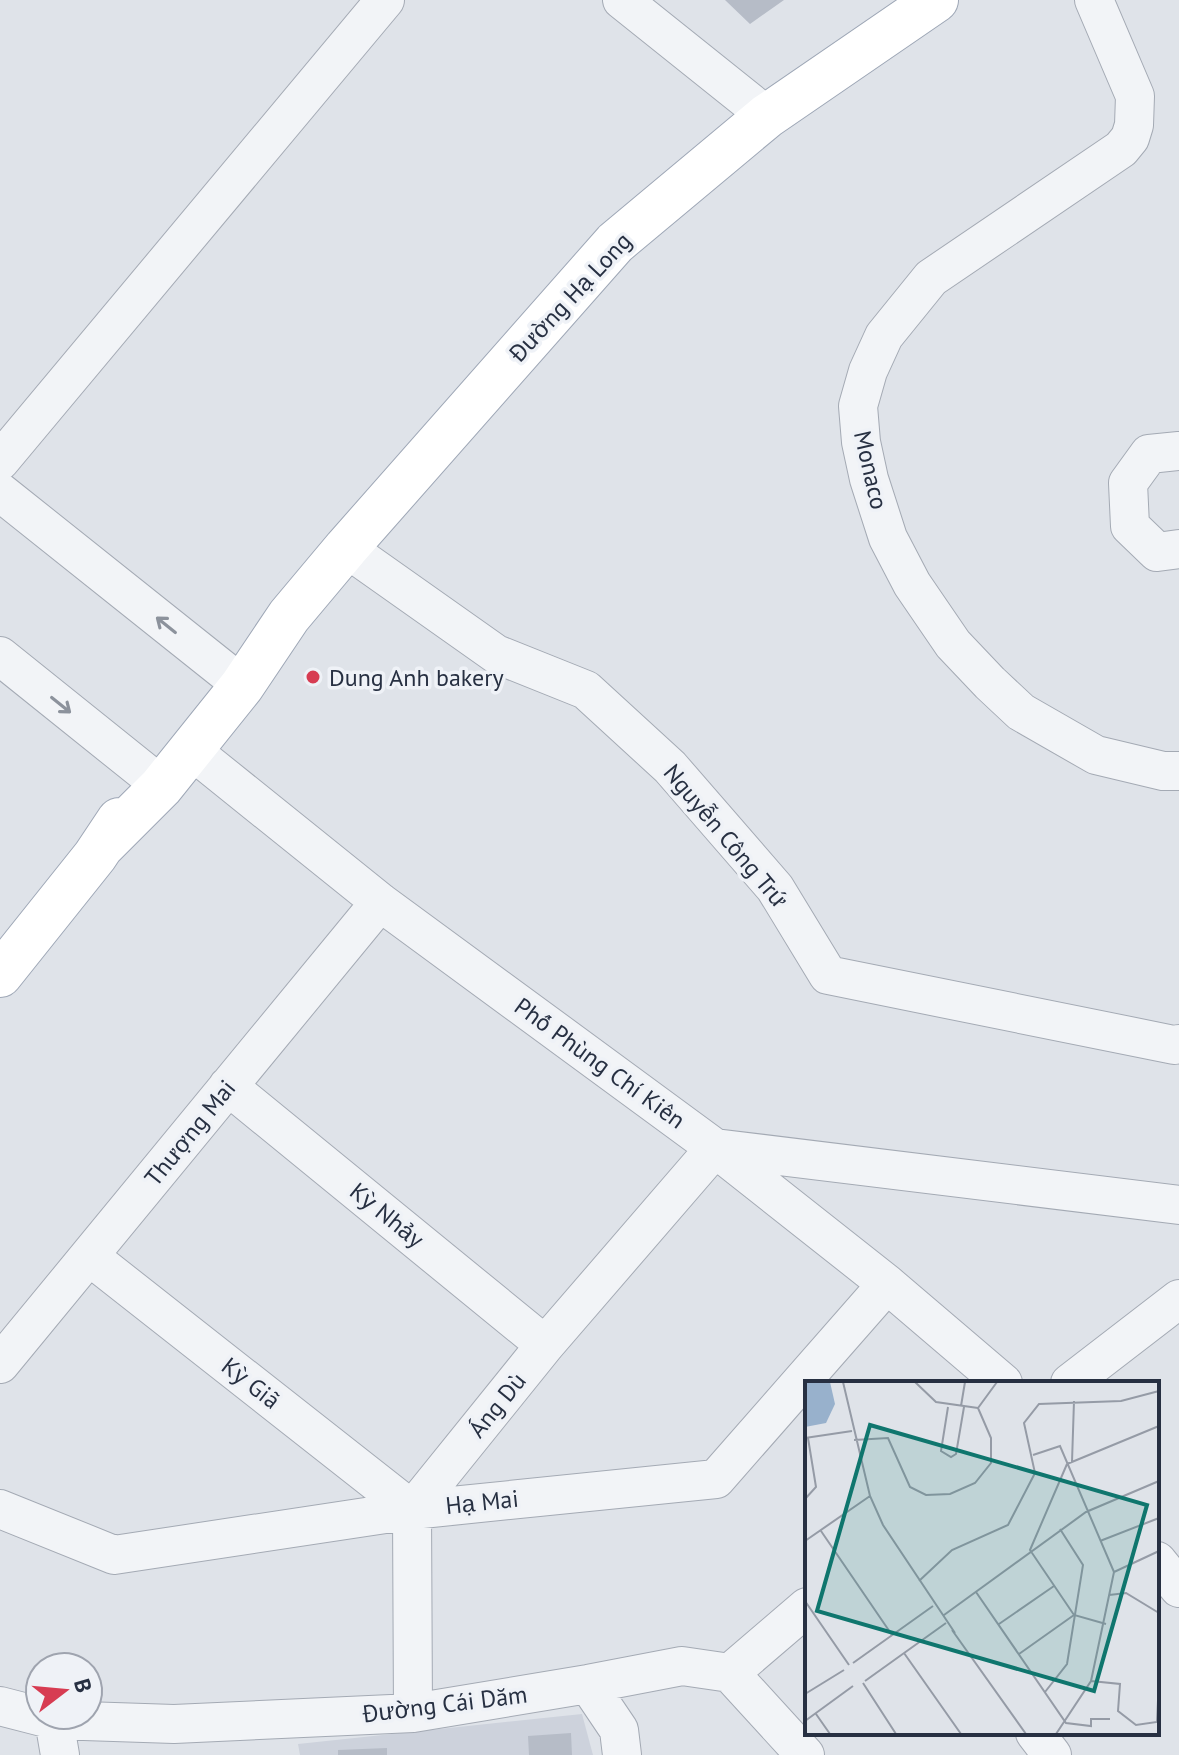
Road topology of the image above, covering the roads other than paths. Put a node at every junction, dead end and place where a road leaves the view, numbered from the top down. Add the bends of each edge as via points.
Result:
1 (385, 0) edge
2 (622, 0) edge
3 (936, 0) edge
4 (1094, 0) edge
5 (767, 116) junction
6 (1179, 451) edge
7 (0, 461) edge
8 (0, 492) edge
9 (346, 548) junction
10 (1179, 549) edge
11 (289, 616) junction
12 (0, 656) edge
13 (227, 673) junction
14 (191, 750) junction
15 (1179, 771) edge
16 (147, 774) junction
17 (103, 845) junction
18 (380, 902) junction
19 (0, 975) edge
20 (1179, 1044) edge
21 (228, 1086) junction
22 (715, 1148) junction
23 (1179, 1205) edge
24 (89, 1256) junction
25 (887, 1284) junction
26 (1179, 1299) edge
27 (545, 1345) junction
28 (0, 1364) edge
29 (1001, 1381) edge
30 (1073, 1381) edge
31 (0, 1509) edge
32 (412, 1510) junction
33 (1159, 1563) edge
34 (1179, 1588) edge
35 (805, 1609) edge
36 (730, 1673) junction
37 (588, 1684) junction
38 (0, 1706) edge
39 (413, 1713) junction
40 (1037, 1735) edge
41 (57, 1738) edge
42 (622, 1755) edge
43 (805, 1755) edge
44 (1052, 1755) edge

1 - 7 street
2 - 5 street
3 - 5 main road, Đường Hạ Long
4 - 15 street, Monaco via 1135,96 1130,138 931,278 884,336 868,371 858,406 861,442 888,538 912,584 953,644 990,683 1021,712 1096,755
5 - 9 main road, Đường Hạ Long via 615,243
6 - 10 street via 1149,454 1128,483 1130,526 1157,552
13 -> 8 street
9 - 11 main road, Đường Hạ Long
9 - 20 street, Nguyễn Công Trứ via 496,654 586,690 670,767 775,888 828,975
11 - 13 main road, Đường Hạ Long
11 - 14 main road, Đường Hạ Long
12 -> 16 street
13 - 16 main road, Đường Hạ Long
14 - 17 main road, Đường Hạ Long
14 - 18 street, Phố Phùng Chí Kiên
16 - 17 main road, Đường Hạ Long
17 - 19 main road, Đường Hạ Long
18 - 21 street, Thượng Mai
18 - 22 street, Phố Phùng Chí Kiên
21 - 24 street, Thượng Mai
21 - 27 street, Kỳ Nhảy
22 - 23 street
22 - 25 street, Phố Phùng Chí Kiên
22 - 27 street, Áng Dù
24 - 28 street, Thượng Mai
24 - 32 street, Kỳ Giã
25 - 29 street, Phố Phùng Chí Kiên
25 - 32 street, Hạ Mai via 716,1479
26 - 30 street
27 - 32 street, Áng Dù
31 - 32 street, Hạ Mai via 114,1555
32 - 39 street
33 - 34 street
35 - 36 street
36 - 37 street, Đường Cái Dăm via 682,1666
36 - 43 street
37 - 39 street, Đường Cái Dăm
37 - 42 street via 619,1730
38 - 41 street, Đường Cái Dăm
39 - 41 street, Đường Cái Dăm via 174,1724
40 - 44 street

